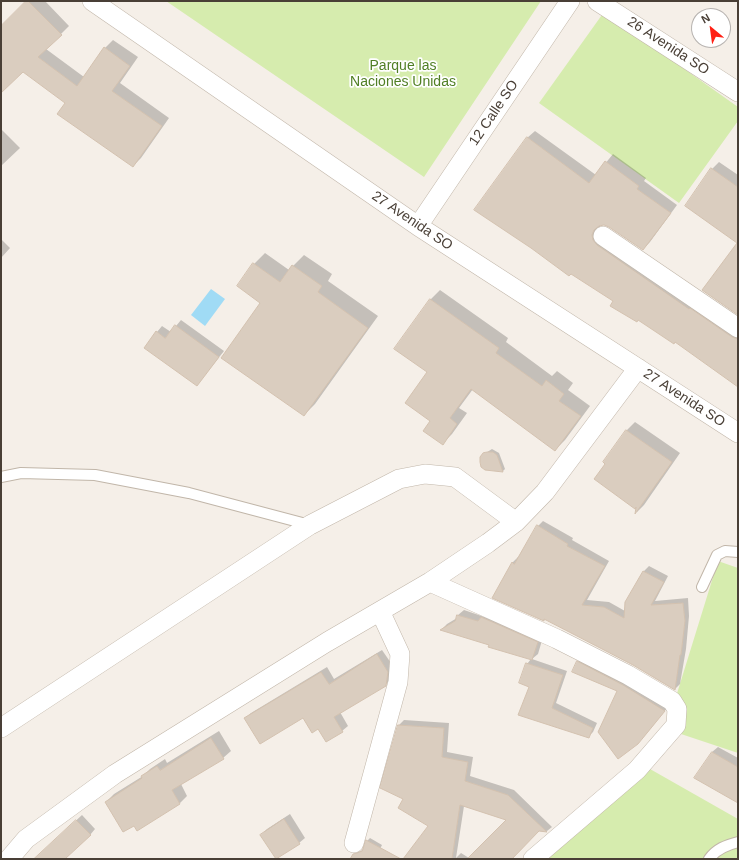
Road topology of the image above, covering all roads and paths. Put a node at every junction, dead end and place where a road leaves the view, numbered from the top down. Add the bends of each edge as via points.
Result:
1 (92, 1) edge
2 (570, 1) edge
3 (597, 1) edge
4 (738, 92) edge
5 (418, 226) junction
6 (603, 236) dead end
7 (738, 328) edge
8 (638, 368) junction
9 (738, 433) edge
10 (1, 477) edge
11 (516, 522) junction
12 (310, 525) junction
13 (738, 552) edge
14 (430, 582) junction
15 (702, 587) dead end
16 (380, 611) junction
17 (1, 728) edge
18 (738, 842) edge
19 (354, 843) dead end
20 (9, 859) edge
21 (533, 859) edge
22 (709, 859) edge

1 - 5 street, 27 Avenida SO
2 - 5 street, 12 Calle SO
3 - 4 street, 26 Avenida SO
5 - 8 street, 27 Avenida SO
6 - 7 street
8 - 9 street, 27 Avenida SO
8 - 11 street via 546,492
10 - 12 lane via 21,473 95,475 189,492
11 - 12 street via 455,477 425,474 398,479
11 - 14 street
12 - 17 street
13 - 15 lane via 725,551 717,555
14 - 16 street
14 - 21 street via 557,639 628,675 672,701 677,709 676,725 637,770
16 - 19 street via 400,654 398,682
16 - 20 street via 115,774 26,839
18 - 22 lane via 721,848

